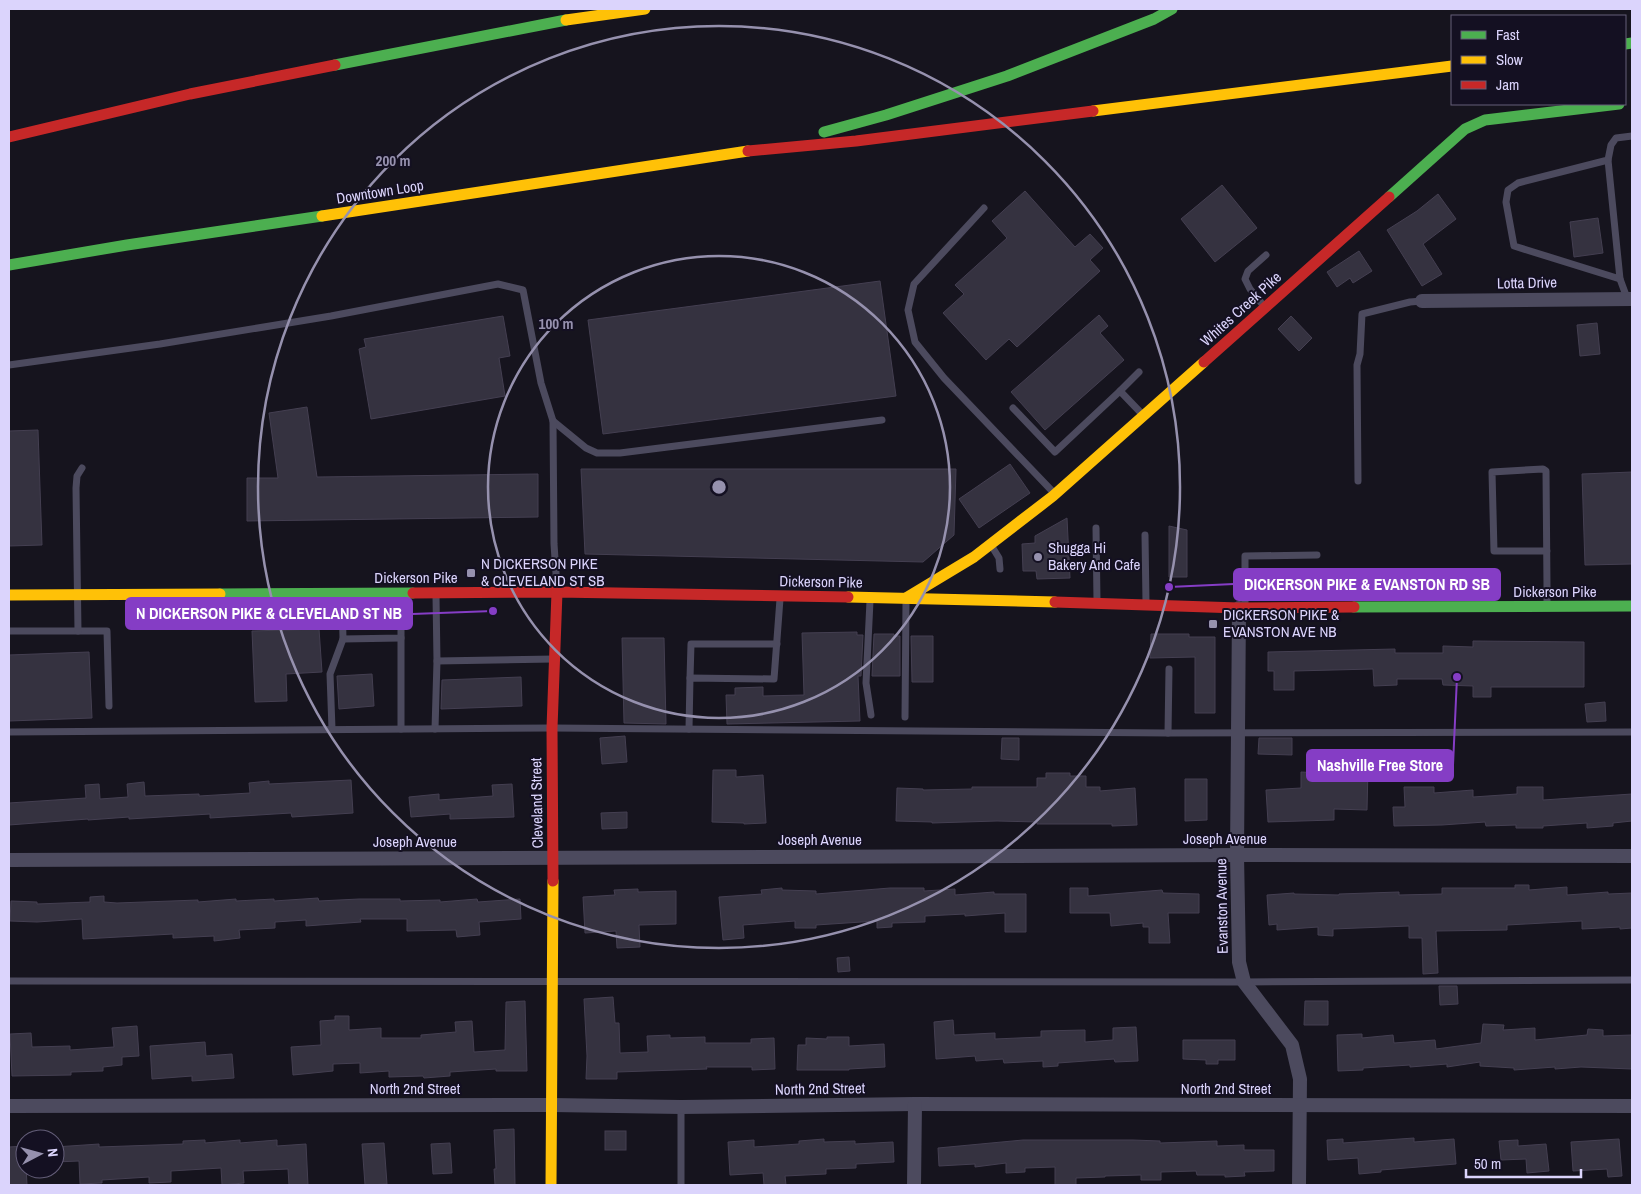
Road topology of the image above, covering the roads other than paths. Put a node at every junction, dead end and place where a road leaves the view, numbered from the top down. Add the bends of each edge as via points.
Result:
1 (603, 9) edge
2 (645, 9) edge
3 (1172, 9) edge
4 (569, 20) junction
5 (1451, 66) edge
6 (1611, 105) edge
7 (1632, 136) edge
8 (9, 137) edge
9 (756, 150) junction
10 (1608, 160) junction
11 (984, 208) dead end
12 (1266, 255) dead end
13 (9, 266) edge
14 (1620, 279) junction
15 (1630, 298) edge
16 (1422, 301) joint
17 (1265, 307) junction
18 (9, 366) edge
19 (1139, 372) dead end
20 (1120, 391) junction
21 (1013, 408) dead end
22 (1143, 416) junction
23 (882, 420) dead end
24 (553, 421) junction
25 (82, 468) dead end
26 (1358, 482) dead end
27 (1055, 494) junction
28 (1096, 528) dead end
29 (1145, 535) dead end
30 (990, 544) junction
31 (1547, 551) junction
32 (1317, 555) dead end
33 (1000, 569) dead end
34 (436, 592) junction
35 (557, 592) junction
36 (342, 593) junction
37 (401, 593) junction
38 (78, 594) junction
39 (9, 595) edge
40 (780, 596) junction
41 (870, 598) junction
42 (906, 598) junction
43 (1097, 604) junction
44 (1146, 606) junction
45 (1547, 606) junction
46 (1632, 606) edge
47 (1242, 608) junction
48 (9, 631) edge
49 (78, 631) junction
50 (402, 638) junction
51 (343, 639) junction
52 (777, 644) junction
53 (554, 658) junction
54 (437, 661) junction
55 (1169, 669) dead end
56 (690, 678) junction
57 (109, 706) dead end
58 (871, 715) dead end
59 (905, 717) dead end
60 (552, 728) junction
61 (401, 729) junction
62 (434, 729) junction
63 (689, 729) junction
64 (332, 730) junction
65 (9, 732) edge
66 (1632, 732) edge
67 (1168, 733) junction
68 (1238, 733) junction
69 (1237, 855) junction
70 (1632, 856) edge
71 (553, 858) junction
72 (9, 860) edge
73 (1632, 980) edge
74 (9, 981) edge
75 (553, 981) junction
76 (1244, 982) junction
77 (915, 1104) junction
78 (552, 1105) junction
79 (9, 1106) edge
80 (1299, 1106) junction
81 (1632, 1106) edge
82 (681, 1107) junction
83 (551, 1185) edge
84 (681, 1185) edge
85 (914, 1185) edge
86 (1298, 1185) edge

1 - 4 main road
2 - 4 main road
3 - 9 main road via 1007,76 886,115
4 - 8 main road via 190,94
5 - 9 main road via 856,141
6 - 17 main road, Whites Creek Pike via 1485,120 1465,129
7 - 10 lane via 1616,138 1610,145
9 - 13 main road, Downtown Loop via 127,245
10 - 14 lane
10 - 14 lane via 1518,183 1508,190 1506,202 1514,246
11 - 27 lane via 914,284 908,310 915,342 944,378
12 - 17 lane via 1248,271 1246,279 1250,290
14 - 15 lane
15 - 16 street, Lotta Drive
16 - 26 lane via 1362,314 1357,365
17 - 22 main road, Whites Creek Pike
18 - 24 lane, Cleveland Street via 331,316 498,284 523,290 541,383
19 - 20 lane
20 - 21 lane via 1055,452
20 - 22 lane
22 - 27 main road, Whites Creek Pike
23 - 24 lane via 597,453
24 - 35 lane, Cleveland Street
25 - 38 lane via 76,488
27 - 30 main road, Whites Creek Pike
28 - 43 lane
29 - 44 lane
30 - 33 lane
30 - 42 main road, Whites Creek Pike
31 - 31 lane via 1545,470 1492,472 1494,551
31 - 45 lane
32 - 47 lane via 1245,556
34 - 35 main road, Dickerson Pike
34 - 37 main road, Dickerson Pike
34 - 54 lane
35 - 40 main road, Dickerson Pike
35 - 53 main road, Cleveland Street
36 - 37 main road, Dickerson Pike
36 - 38 main road, Dickerson Pike
36 - 51 lane
37 - 50 lane
38 - 39 main road, Dickerson Pike
38 - 49 lane
40 - 41 main road, Dickerson Pike
40 - 52 lane
41 - 42 main road, Dickerson Pike
41 - 58 lane via 866,683
42 - 43 main road, Dickerson Pike
42 - 59 lane
43 - 44 main road, Dickerson Pike
44 - 47 main road, Dickerson Pike
45 - 46 main road, Dickerson Pike
45 - 47 main road, Dickerson Pike
47 - 68 street, Evanston Avenue
48 - 49 lane
49 - 57 lane via 107,631
50 - 51 lane
50 - 61 lane
51 - 64 lane via 330,674
52 - 56 lane via 774,679
52 - 56 lane via 691,644
53 - 54 lane
53 - 60 main road, Cleveland Street
54 - 62 lane
55 - 67 lane
56 - 63 lane
60 - 62 lane
60 - 63 lane
60 - 71 main road, Cleveland Street
61 - 62 lane
61 - 64 lane
63 - 67 lane
64 - 65 lane
66 - 68 lane
67 - 68 lane
68 - 69 street, Evanston Avenue
69 - 70 street, Joseph Avenue
69 - 71 street, Joseph Avenue
69 - 76 street, Evanston Avenue via 1239,962
71 - 72 street, Joseph Avenue
71 - 75 main road, Cleveland Street
73 - 76 lane
74 - 75 lane
75 - 76 lane
75 - 78 main road, Cleveland Street
76 - 80 street, Evanston Avenue via 1292,1045 1300,1079
77 - 80 street, North 2nd Street
77 - 82 street, North 2nd Street
77 - 85 street
78 - 79 street, North 2nd Street
78 - 82 street, North 2nd Street
78 - 83 main road, Cleveland Street
80 - 81 street, North 2nd Street
80 - 86 street, Evanston Avenue
82 - 84 lane

